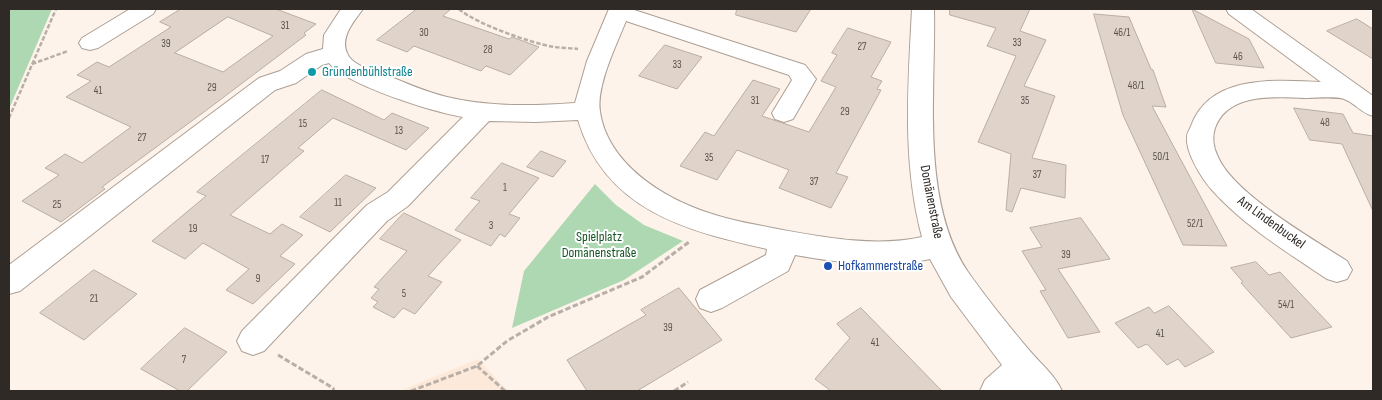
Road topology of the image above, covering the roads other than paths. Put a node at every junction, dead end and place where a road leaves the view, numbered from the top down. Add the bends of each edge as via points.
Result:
1 (145, 9) edge
2 (352, 9) edge
3 (923, 9) edge
4 (1237, 9) edge
5 (619, 10) edge
6 (90, 43) road end
7 (335, 54) junction
8 (1351, 90) junction
9 (1373, 108) edge
10 (587, 111) junction
11 (483, 112) junction
12 (784, 113) dead end
13 (784, 242) junction
14 (939, 245) junction
15 (1337, 270) dead end
16 (9, 282) edge
17 (711, 299) dead end
18 (253, 341) road end
19 (1022, 368) junction
20 (997, 391) edge
21 (1045, 391) edge

1 - 6 street
2 - 7 street via 336,33 333,43
3 - 14 street, Domänenstraße via 922,150 926,188
4 - 8 street
5 - 10 street via 592,82
5 - 12 street via 797,70 804,79
7 - 11 street via 358,73 417,97
7 - 16 street via 314,59 288,77 267,84
8 - 9 street
8 - 15 street, Am Lindenbuckel via 1240,93 1225,98 1214,107 1204,120 1199,137 1205,160 1228,192 1263,221
10 - 11 street via 540,114
10 - 13 street via 599,144 615,170 641,192 708,224
11 - 18 street via 398,199 377,212
13 - 14 street via 830,250 895,253
13 - 17 street via 778,262
14 - 19 street, Domänenstraße via 957,281
19 - 20 street
19 - 21 street, Domänenstraße

